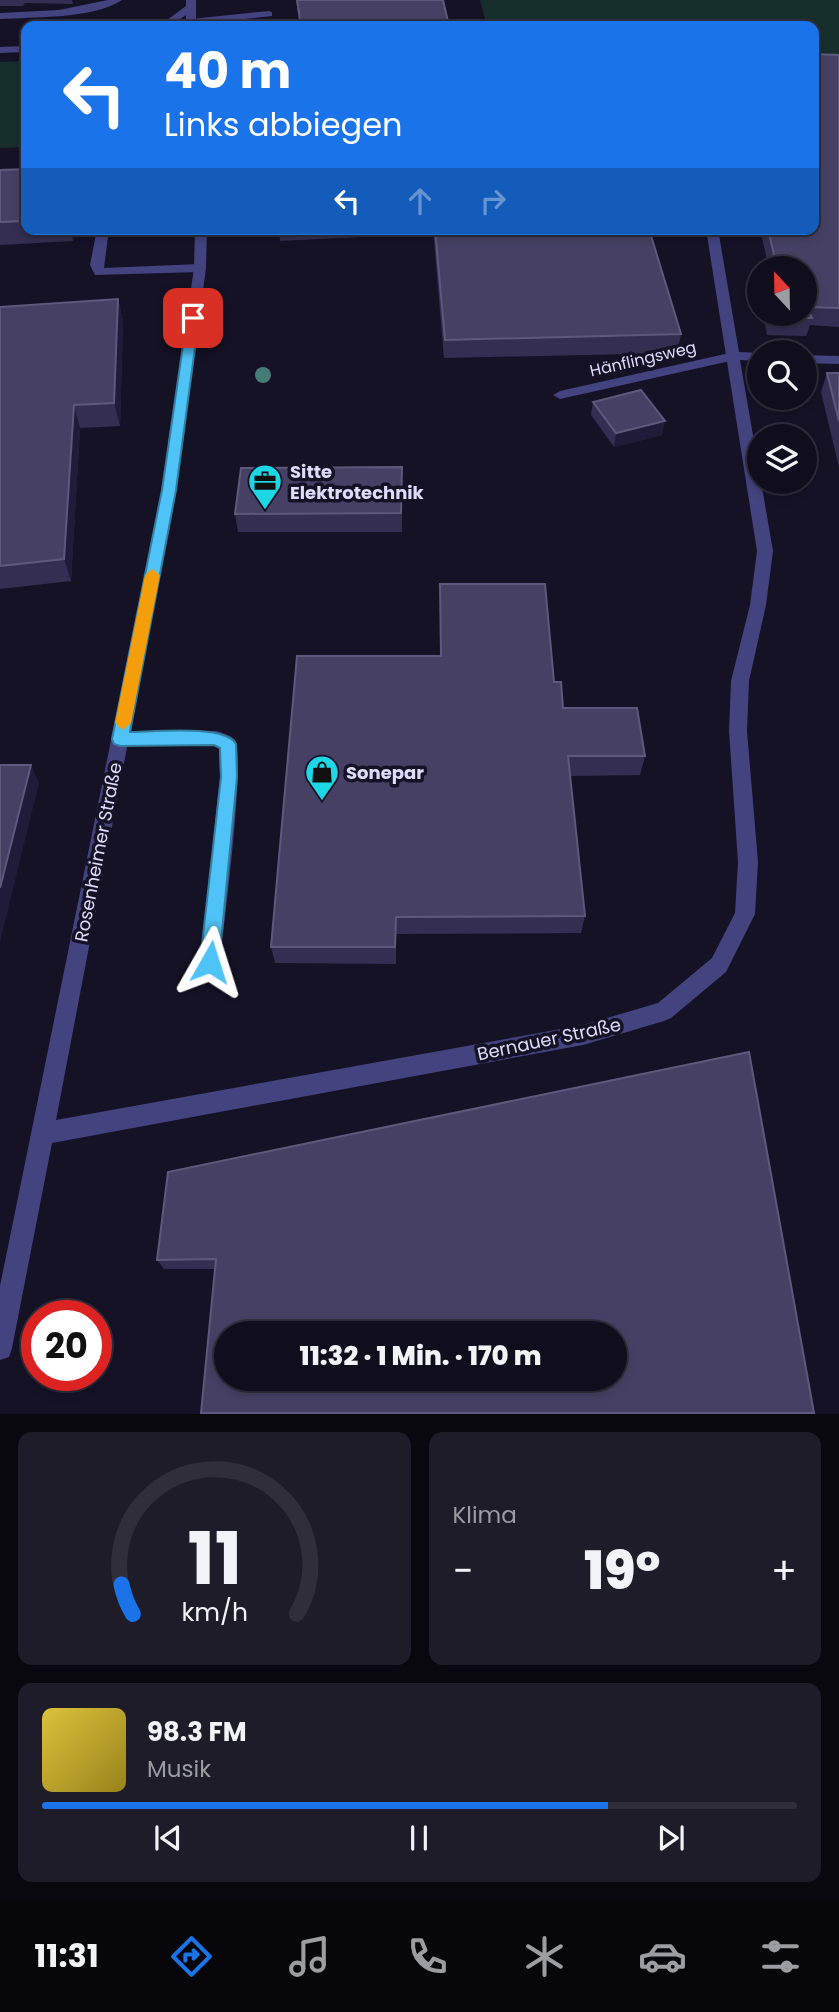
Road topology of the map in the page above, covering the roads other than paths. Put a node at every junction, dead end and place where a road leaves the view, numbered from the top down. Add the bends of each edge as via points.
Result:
1 (117, 0) edge
2 (191, 4) edge
3 (269, 14) dead end
4 (0, 16) edge
5 (170, 21) edge
6 (213, 21) edge
7 (21, 49) edge
8 (0, 50) edge
9 (102, 235) edge
10 (201, 235) edge
11 (713, 235) edge
12 (200, 268) junction
13 (734, 356) junction
14 (747, 356) edge
15 (817, 359) edge
16 (839, 360) edge
17 (561, 395) dead end
18 (120, 739) junction
19 (210, 962) dead end
20 (42, 1135) junction
21 (0, 1348) edge

1 - 4 street via 63,12
2 - 5 street
3 - 6 street
7 - 8 street
9 - 12 street via 96,265 99,272
10 - 12 street, Rosenheimer Straße
11 - 13 street, Bernauer Straße
12 - 18 street, Rosenheimer Straße via 169,490
13 - 14 street
13 - 17 street, Hänflingsweg
13 - 20 street, Bernauer Straße via 765,551 740,681 738,731 748,862 745,914 719,965 664,1011 583,1035
15 - 16 street
18 - 19 street via 216,738 228,744 229,777
18 - 20 street, Rosenheimer Straße
20 - 21 street, Rosenheimer Straße

